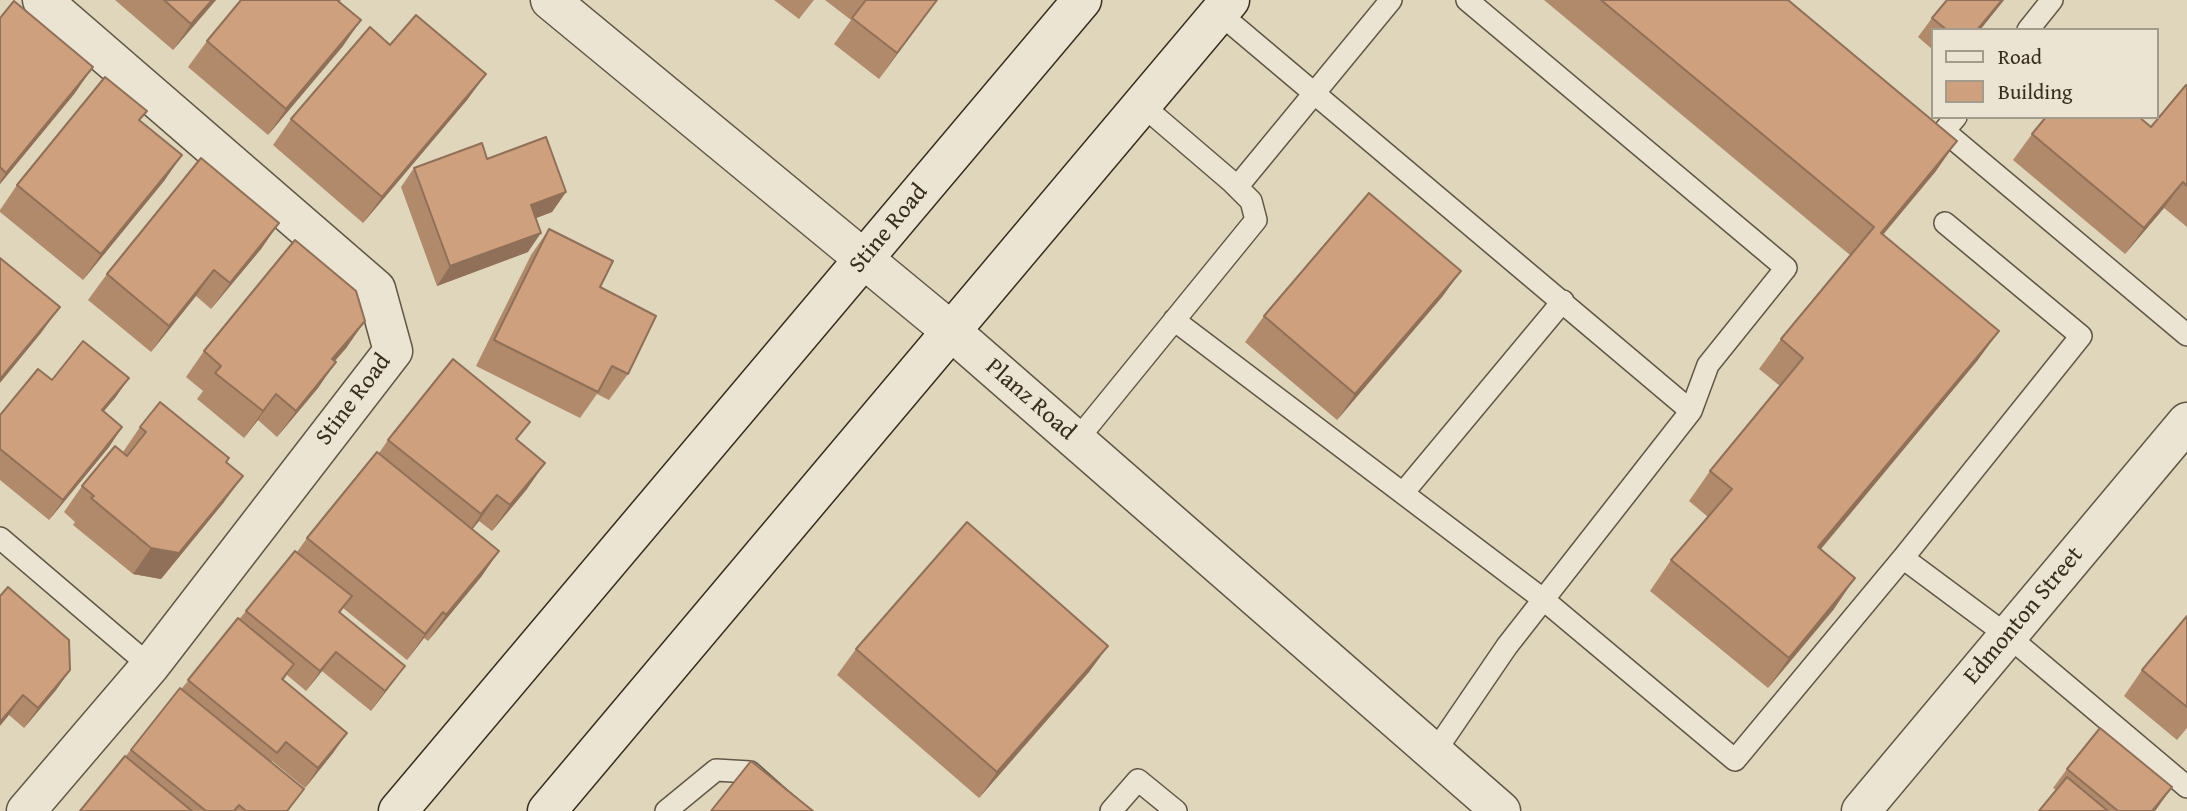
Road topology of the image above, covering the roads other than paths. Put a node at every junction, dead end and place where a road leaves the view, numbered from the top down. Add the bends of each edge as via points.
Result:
1 (42, 0) edge
2 (550, 0) edge
3 (1082, 0) edge
4 (1391, 0) edge
5 (1466, 0) edge
6 (2052, 0) edge
7 (1224, 6) edge
8 (2030, 28) edge
9 (1315, 94) junction
10 (1142, 105) junction
11 (1954, 119) edge
12 (1237, 187) junction
13 (1945, 223) dead end
14 (864, 259) junction
15 (1563, 301) junction
16 (1174, 320) junction
17 (951, 331) junction
18 (2187, 335) edge
19 (1691, 411) junction
20 (2187, 422) edge
21 (1076, 441) junction
22 (1403, 493) junction
23 (0, 538) edge
24 (1903, 558) junction
25 (1544, 600) junction
26 (2008, 636) junction
27 (150, 666) junction
28 (1434, 753) junction
29 (2187, 787) edge
30 (26, 811) edge
31 (398, 811) edge
32 (547, 811) edge
33 (666, 811) edge
34 (794, 811) edge
35 (1111, 811) edge
36 (1176, 811) edge
37 (1501, 811) edge
38 (1861, 811) edge

1 - 27 street, Stine Road via 376,289 393,351
2 - 14 street, Planz Road
3 - 14 street, Stine Road
4 - 9 lane
5 - 19 lane via 1786,268 1708,365
6 - 8 lane
7 - 9 lane
7 - 10 street
9 - 12 lane
9 - 15 lane
10 - 12 lane
10 - 17 street
11 - 18 lane via 1944,131
12 - 16 lane via 1251,201 1255,220
13 - 24 lane via 2081,336
14 - 17 street, Planz Road
14 - 31 street, Stine Road
15 - 19 lane
15 - 22 lane
16 - 21 lane
16 - 22 lane
17 - 21 street, Planz Road
17 - 32 street
19 - 25 lane
20 - 26 street, Edmonton Street
21 - 28 street, Planz Road
22 - 25 lane
23 - 27 lane
24 - 25 lane via 1735,760
24 - 26 lane
25 - 28 lane
26 - 29 lane
26 - 38 street, Edmonton Street
27 - 30 street, Stine Road
28 - 37 street, Planz Road
33 - 34 lane via 716,770 750,772
35 - 36 lane via 1138,780

